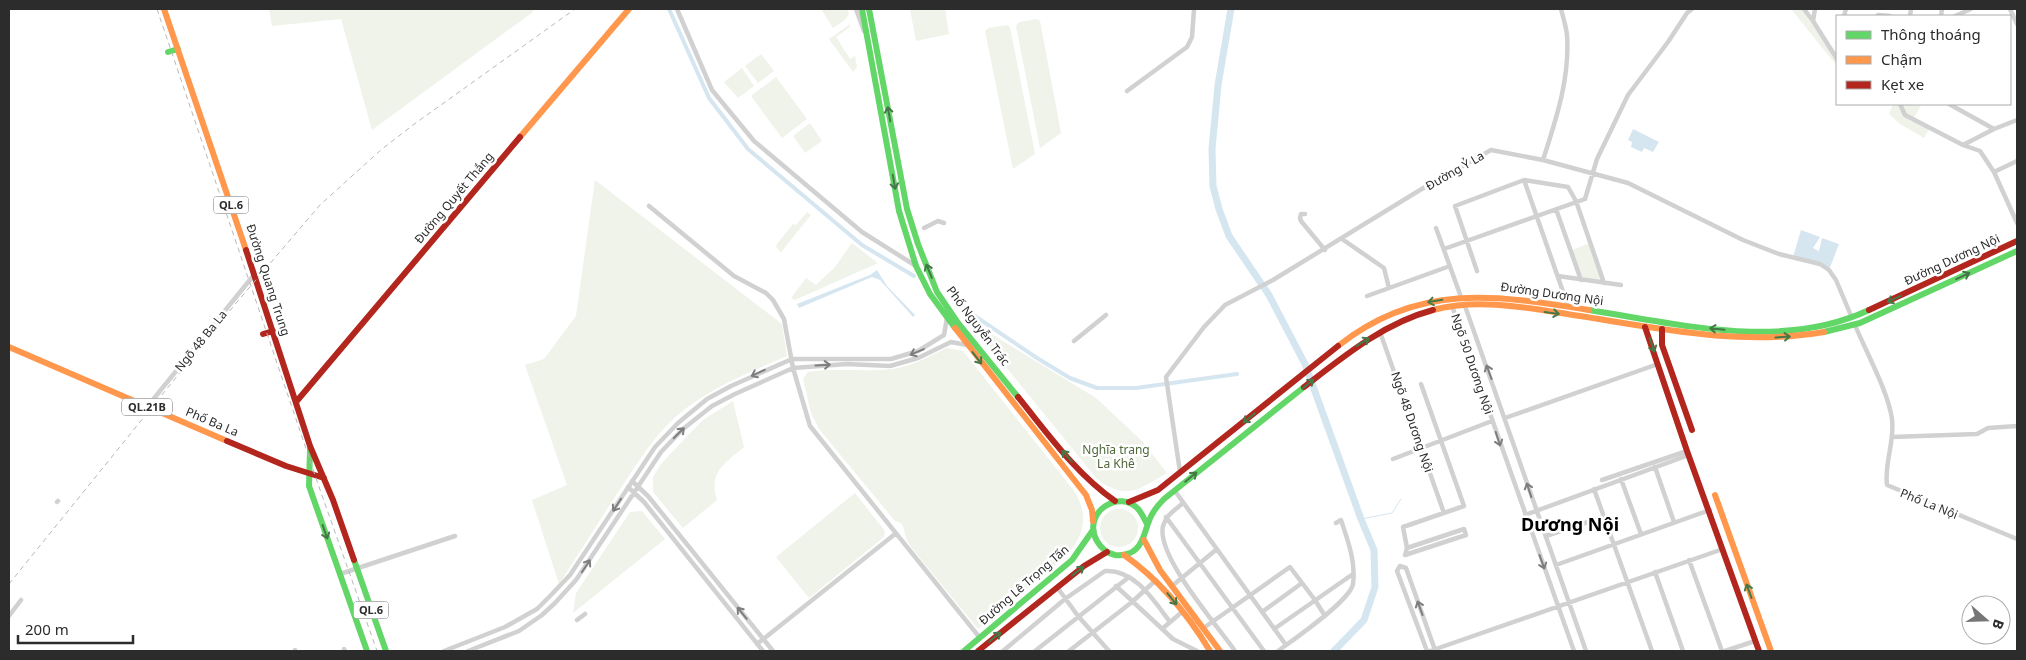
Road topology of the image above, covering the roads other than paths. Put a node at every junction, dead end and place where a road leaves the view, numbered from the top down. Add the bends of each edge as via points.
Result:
1 (164, 9) edge
2 (629, 9) edge
3 (677, 9) edge
4 (856, 9) edge
5 (862, 9) edge
6 (869, 9) edge
7 (1194, 9) edge
8 (1561, 9) edge
9 (1692, 9) edge
10 (1804, 9) edge
11 (1815, 9) edge
12 (1879, 9) edge
13 (1972, 9) edge
14 (2010, 9) edge
15 (1878, 15) edge
16 (1957, 15) edge
17 (1813, 21) junction
18 (2017, 24) edge
19 (869, 48) junction
20 (178, 49) junction
21 (168, 52) dead end
22 (1836, 56) edge
23 (1127, 90) dead end
24 (882, 98) junction
25 (1900, 105) edge
26 (1951, 105) edge
27 (2017, 120) edge
28 (1994, 129) junction
29 (1975, 139) junction
30 (1964, 146) junction
31 (1980, 151) junction
32 (1543, 160) junction
33 (2017, 161) edge
34 (1994, 172) junction
35 (1592, 174) junction
36 (1524, 180) junction
37 (1576, 201) junction
38 (649, 206) dead end
39 (1556, 208) junction
40 (1305, 214) dead end
41 (1536, 216) junction
42 (2017, 222) edge
43 (944, 223) dead end
44 (924, 228) dead end
45 (1436, 228) dead end
46 (242, 239) junction
47 (1342, 239) junction
48 (1467, 241) junction
49 (2017, 242) edge
50 (234, 244) dead end
51 (1444, 249) junction
52 (1325, 250) junction
53 (2017, 251) edge
54 (916, 266) junction
55 (1450, 266) junction
56 (1477, 271) dead end
57 (254, 275) junction
58 (1558, 276) junction
59 (1581, 280) junction
60 (1604, 283) junction
61 (1621, 285) dead end
62 (1389, 288) junction
63 (1367, 296) dead end
64 (1461, 297) junction
65 (1532, 301) junction
66 (1452, 306) junction
67 (1465, 306) junction
68 (1568, 306) junction
69 (1530, 309) junction
70 (1106, 314) dead end
71 (947, 318) junction
72 (1854, 321) junction
73 (1645, 327) junction
74 (1662, 329) junction
75 (273, 330) junction
76 (1380, 332) junction
77 (264, 334) dead end
78 (1074, 342) dead end
79 (967, 345) junction
80 (9, 348) edge
81 (792, 359) junction
82 (1667, 361) junction
83 (1658, 364) junction
84 (793, 368) junction
85 (1421, 384) dead end
86 (296, 402) junction
87 (147, 406) junction
88 (1505, 418) junction
89 (1492, 421) junction
90 (2017, 426) edge
91 (1692, 430) dead end
92 (1892, 437) junction
93 (1441, 440) junction
94 (1052, 445) junction
95 (310, 446) junction
96 (1421, 448) junction
97 (1209, 450) junction
98 (1688, 453) junction
99 (1214, 457) junction
100 (1393, 459) dead end
101 (286, 466) junction
102 (1655, 467) junction
103 (1180, 472) junction
104 (309, 473) junction
105 (324, 478) junction
106 (1621, 479) junction
107 (1602, 480) dead end
108 (632, 481) junction
109 (308, 486) junction
110 (638, 486) junction
111 (628, 487) junction
112 (1594, 489) junction
113 (1175, 491) junction
114 (634, 492) junction
115 (1715, 495) dead end
116 (1115, 501) junction
117 (1129, 502) junction
118 (1183, 503) junction
119 (1536, 510) junction
120 (1710, 510) junction
121 (1444, 513) junction
122 (1525, 515) junction
123 (1166, 517) junction
124 (1603, 517) junction
125 (1094, 521) junction
126 (1674, 522) junction
127 (1336, 523) dead end
128 (1147, 524) junction
129 (1093, 530) junction
130 (895, 534) junction
131 (1641, 534) junction
132 (454, 536) dead end
133 (1546, 536) junction
134 (2017, 539) edge
135 (1144, 540) junction
136 (1614, 544) junction
137 (1407, 548) junction
138 (1217, 549) junction
139 (1723, 549) junction
140 (1107, 552) junction
141 (1124, 555) junction
142 (1405, 555) junction
143 (1689, 560) junction
144 (1200, 563) junction
145 (1403, 565) junction
146 (1556, 565) junction
147 (357, 568) junction
148 (1655, 572) junction
149 (340, 574) junction
150 (1353, 574) junction
151 (1129, 577) junction
152 (1181, 578) junction
153 (1156, 580) junction
154 (1627, 582) junction
155 (1302, 583) junction
156 (1116, 586) junction
157 (1172, 586) junction
158 (1057, 587) junction
159 (1146, 591) junction
160 (1250, 595) junction
161 (1066, 599) junction
162 (21, 600) dead end
163 (1315, 600) junction
164 (1132, 602) junction
165 (1568, 602) junction
166 (1558, 606) junction
167 (1232, 608) junction
168 (1182, 612) junction
169 (1262, 612) junction
170 (584, 614) dead end
171 (9, 616) edge
172 (1078, 616) junction
173 (1325, 616) junction
174 (577, 620) dead end
175 (1214, 621) junction
176 (1170, 622) junction
177 (1205, 627) junction
178 (1162, 629) junction
179 (1274, 629) junction
180 (1092, 634) junction
181 (1766, 637) junction
182 (980, 638) junction
183 (763, 639) junction
184 (1755, 640) junction
185 (757, 644) junction
186 (1286, 646) junction
187 (1436, 650) edge
188 (367, 651) edge
189 (386, 651) edge
190 (444, 651) edge
191 (468, 651) edge
192 (763, 651) edge
193 (773, 651) edge
194 (964, 651) edge
195 (978, 651) edge
196 (1003, 651) edge
197 (1035, 651) edge
198 (1069, 651) edge
199 (1109, 651) edge
200 (1197, 651) edge
201 (1209, 651) edge
202 (1220, 651) edge
203 (1235, 651) edge
204 (1264, 651) edge
205 (1278, 651) edge
206 (1428, 651) edge
207 (1574, 651) edge
208 (1586, 651) edge
209 (1652, 651) edge
210 (1683, 651) edge
211 (1724, 651) edge
212 (1759, 651) edge
213 (1771, 651) edge

1 - 20 main road, Đường Quang Trung / QL.6
2 - 86 main road, Đường Quyết Thắng
3 - 54 street via 712,90 754,141 862,232
4 - 19 street, Phố Nguyễn Trác
5 - 19 main road, Phố Nguyễn Trác
6 - 24 main road, Phố Nguyễn Trác
7 - 23 street via 1192,36 1187,47
8 - 32 street via 1567,34 1564,83 1560,110
9 - 35 street via 1628,95
10 - 17 street
11 - 17 street
12 - 15 street
13 - 16 street
14 - 18 street
17 - 22 street
19 - 24 main road, Phố Nguyễn Trác
20 - 21 main road
20 - 46 main road, Đường Quang Trung / QL.6
24 -> 54 main road, Phố Nguyễn Trác via 899,211
94 -> 24 main road, Phố Nguyễn Trác via 937,292 907,209
25 - 30 street via 1905,115
26 - 28 street
27 - 28 street
28 - 29 street
29 - 30 street
29 - 31 street
30 - 31 street
31 - 34 street
32 - 35 street, Đường Ỷ La
32 - 47 street, Đường Ỷ La via 1491,150
33 - 34 street
34 - 42 street
35 - 37 street via 1585,199
35 - 72 street, Đường Ỷ La via 1628,183 1748,242 1820,264 1836,280
36 - 37 street via 1568,187
36 - 41 street
36 - 48 street via 1455,206
37 - 39 street
37 - 60 street
38 - 81 street via 734,276 773,300 784,319
39 - 41 street
39 - 59 street
40 - 52 street via 1301,214 1301,221
41 - 48 street
41 - 58 street
43 - 44 street via 938,221
45 - 51 street
46 - 50 main road
46 - 57 main road, Đường Quang Trung / QL.6
47 - 52 street, Đường Ỷ La
47 - 62 street via 1384,268
48 - 51 street
48 - 56 street
49 -> 72 main road, Đường Dương Nội
51 - 55 street
52 - 103 street, Đường Ỷ La via 1226,305 1204,326 1166,377
72 -> 53 main road, Đường Dương Nội
54 - 71 main road, Phố Nguyễn Trác
55 - 62 street
55 - 64 street
57 - 75 main road, Đường Quang Trung / QL.6
57 - 87 street, Ngõ 48 Ba La
58 - 59 street
58 - 68 street
59 - 60 street
60 - 61 street
62 - 63 street
64 - 65 main road, Đường Dương Nội
64 -> 97 main road, Đường Dương Nội via 1427,302 1352,335
65 - 68 main road, Đường Dương Nội
65 - 69 main road
66 - 67 main road, Đường Dương Nội
66 - 76 main road, Đường Dương Nội via 1426,311
66 - 89 street, Ngõ 50 Dương Nội
67 - 69 main road, Đường Dương Nội
88 -> 67 street, Ngõ 50 Dương Nội
72 -> 68 main road, Đường Dương Nội via 1804,329 1743,331
69 -> 73 main road, Đường Dương Nội
70 - 78 street
71 - 79 main road, Phố Nguyễn Trác
71 -> 81 street via 944,335 905,356 880,360
74 -> 72 main road, Đường Dương Nội via 1749,338 1818,334
72 - 92 street, Phố La Nội via 1882,387 1892,418
73 - 74 main road, Đường Dương Nội
73 -> 83 main road
74 - 82 main road
75 - 77 main road
75 - 86 main road, Đường Quang Trung / QL.6
76 - 96 street, Ngõ 48 Dương Nội
99 -> 76 main road, Đường Dương Nội via 1359,344
84 -> 79 street via 848,364 890,366 918,358 951,342
79 -> 94 main road, Phố Nguyễn Trác
80 - 87 main road, Phố Ba La / QL.21B
81 - 84 street
81 -> 108 street via 707,399 655,446
82 - 83 main road
82 - 91 main road
83 - 88 street
83 - 98 main road
110 -> 84 street via 661,452 712,406
84 - 130 street via 810,426
85 - 93 street
86 - 95 main road, Đường Quang Trung / QL.6 via 298,418
87 - 101 main road, Phố Ba La / QL.21B
119 -> 88 street, Ngõ 50 Dương Nội
89 - 93 street
89 -> 122 street, Ngõ 50 Dương Nội
90 - 92 street via 1988,428 1977,434
92 - 134 street, Phố La Nội via 1887,485
93 - 96 street
93 - 121 street via 1464,506
116 -> 94 main road, Phố Nguyễn Trác via 1095,487
94 - 125 main road, Phố Nguyễn Trác via 1086,495
95 - 101 main road via 305,462
95 - 104 main road, Đường Quang Trung / QL.6
95 - 105 main road, Đường Quang Trung / QL.6
96 - 100 street
96 - 121 street, Ngõ 48 Dương Nội
97 - 99 main road
97 - 103 main road, Đường Dương Nội
98 - 102 street
98 - 107 street
98 - 120 main road
113 -> 99 main road, Đường Dương Nội
101 - 104 main road, Phố Ba La / QL.21B
101 - 109 main road via 298,473
102 - 106 street
102 - 126 street
103 - 117 main road, Đường Dương Nội via 1158,490
104 - 105 main road, Phố Ba La / QL.21B
104 - 109 main road, Đường Quang Trung / QL.6
105 - 147 main road, Đường Quang Trung / QL.6
106 - 112 street
106 - 131 street
108 - 110 street
108 - 111 street
109 -> 149 main road, Đường Quang Trung / QL.6
110 - 114 street
183 -> 110 street
111 - 114 street
111 -> 190 street via 570,575 537,609 505,627
112 - 119 street
112 - 124 street
113 - 118 street
113 - 128 main road, Đường Dương Nội via 1158,505
114 - 185 street
191 -> 114 street via 519,631 555,603 576,580
181 -> 115 main road
116 - 117 main road
116 - 125 main road via 1102,508
117 - 128 main road via 1142,513
118 - 123 street
118 - 138 street
119 - 122 street
119 - 133 street, Ngõ 50 Dương Nội
120 - 126 street
120 - 139 main road
121 - 137 street via 1403,527
122 -> 166 street, Ngõ 50 Dương Nội
123 - 144 street
123 - 152 street via 1164,545
124 - 133 street
124 - 136 street
125 - 129 main road
126 - 131 street
127 - 150 street via 1342,520 1353,559
128 - 135 main road
129 - 140 main road via 1098,544
129 - 182 main road, Đường Lê Trọng Tấn via 1072,560
130 - 182 street
130 - 183 street
131 - 136 street
132 - 147 street
133 - 146 street, Ngõ 50 Dương Nội
135 - 141 main road via 1138,548
135 - 157 main road
136 - 146 street
136 - 154 street
137 - 142 street
137 - 142 street via 1464,529 1466,535
138 - 144 street
138 - 160 street
139 - 143 street
139 - 184 main road
140 - 141 main road
158 -> 140 main road, Đường Lê Trọng Tấn
141 - 153 main road via 1146,569
142 - 145 street
143 - 148 street
143 - 211 street
144 - 152 street
144 - 167 street
187 -> 145 street
145 - 206 street via 1397,571
146 - 165 street, Ngõ 50 Dương Nội
147 - 149 street
147 - 189 main road, Đường Quang Trung / QL.6
148 - 154 street
148 - 210 street
149 - 188 main road, Đường Quang Trung / QL.6
150 - 163 street
150 - 173 street via 1353,587
151 - 156 street
151 - 159 street
151 - 161 street via 1105,571
152 - 157 street
152 - 175 street
153 - 159 street
153 -> 168 main road
154 - 165 street
154 - 209 street
155 - 160 street via 1290,567
155 - 163 street
155 - 169 street
156 - 164 street
156 - 172 street
157 - 177 main road
158 - 161 street
195 -> 158 main road, Đường Lê Trọng Tấn
159 - 164 street
159 - 176 street
160 - 167 street
160 - 169 street
161 - 172 street
161 - 196 street
162 - 171 street
163 - 173 street
163 - 179 street
164 - 178 street
164 - 180 street
165 - 166 street
165 - 208 street, Ngõ 50 Dương Nội
166 - 187 street
166 - 207 street, Ngõ 50 Dương Nội
167 - 175 street
167 - 204 street
168 - 176 street
168 - 201 main road
169 - 179 street
170 - 174 street
172 - 180 street
172 - 197 street
173 - 186 street
175 - 177 street
175 - 203 street
176 - 178 street
177 - 202 main road
178 - 200 street via 1173,639
179 - 186 street
180 - 198 street
180 - 199 street
181 - 184 main road
181 - 213 main road
182 - 194 main road, Đường Lê Trọng Tấn
183 - 185 street
183 - 193 street
184 - 211 street
184 - 212 main road
185 - 192 street
186 - 205 street
187 - 206 street

